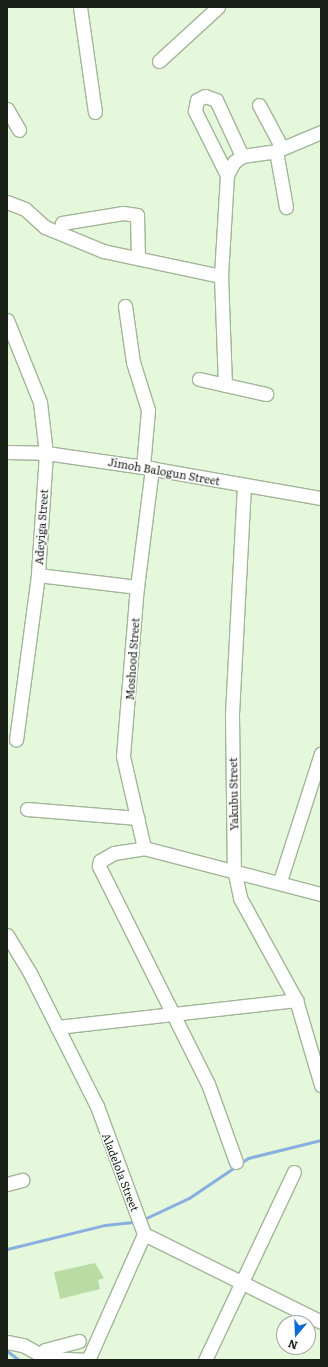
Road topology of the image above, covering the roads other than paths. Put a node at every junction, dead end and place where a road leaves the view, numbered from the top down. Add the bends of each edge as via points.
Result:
1 (80, 7) edge
2 (218, 7) edge
3 (159, 61) dead end
4 (259, 105) dead end
5 (7, 109) edge
6 (95, 112) dead end
7 (19, 130) dead end
8 (321, 132) edge
9 (279, 149) junction
10 (242, 156) junction
11 (227, 175) junction
12 (7, 202) edge
13 (286, 206) dead end
14 (62, 223) dead end
15 (138, 258) junction
16 (221, 276) junction
17 (125, 306) dead end
18 (7, 320) edge
19 (199, 379) dead end
20 (224, 385) junction
21 (266, 394) dead end
22 (7, 452) edge
23 (46, 453) junction
24 (148, 468) junction
25 (244, 485) junction
26 (321, 498) edge
27 (38, 575) junction
28 (137, 587) junction
29 (16, 740) dead end
30 (321, 752) edge
31 (27, 809) dead end
32 (138, 818) junction
33 (144, 848) junction
34 (234, 869) junction
35 (280, 881) junction
36 (321, 894) edge
37 (7, 935) edge
38 (296, 1000) junction
39 (174, 1013) junction
40 (57, 1027) junction
41 (321, 1085) edge
42 (236, 1162) dead end
43 (294, 1172) dead end
44 (22, 1180) dead end
45 (7, 1184) edge
46 (144, 1232) junction
47 (242, 1285) junction
48 (321, 1322) edge
49 (79, 1341) dead end
50 (7, 1342) edge
51 (39, 1356) junction
52 (88, 1360) edge
53 (205, 1360) edge

1 - 6 street
2 - 3 street
4 - 9 street
5 - 7 street
8 - 9 street
9 - 10 street
9 - 13 street
10 - 11 street via 234,162
10 - 11 street via 216,100 205,96 197,100 195,111
11 - 16 street
12 - 15 street via 25,209 45,227 74,240
14 - 15 street via 123,213 137,215
15 - 16 street
16 - 20 street
17 - 24 street, Moshood Street via 133,362 148,410
18 - 23 street, Adeyiga Street via 40,402
19 - 20 street
20 - 21 street
22 - 23 street, Jimoh Balogun Street
23 - 24 street, Jimoh Balogun Street
23 - 27 street, Adeyiga Street
24 - 25 street, Jimoh Balogun Street
24 - 28 street, Moshood Street
25 - 26 street, Jimoh Balogun Street
25 - 34 street, Yakubu Street via 232,715
27 - 28 street
27 - 29 street, Adeyiga Street
28 - 32 street, Moshood Street via 124,756
30 - 35 street
31 - 32 street
32 - 33 street, Moshood Street
33 - 34 street
33 - 39 street via 103,858 99,866
34 - 35 street
34 - 38 street, Yakubu Street via 240,898
35 - 36 street
37 - 40 street, Aladelola Street
38 - 39 street
38 - 41 street, Yakubu Street
39 - 40 street
39 - 42 street via 208,1084
40 - 46 street, Aladelola Street via 97,1106
43 - 47 street
44 - 45 street
46 - 47 street
46 - 52 street
47 - 48 street
47 - 53 street
49 - 51 street via 45,1350
50 - 51 street via 23,1345
51 - 52 street

